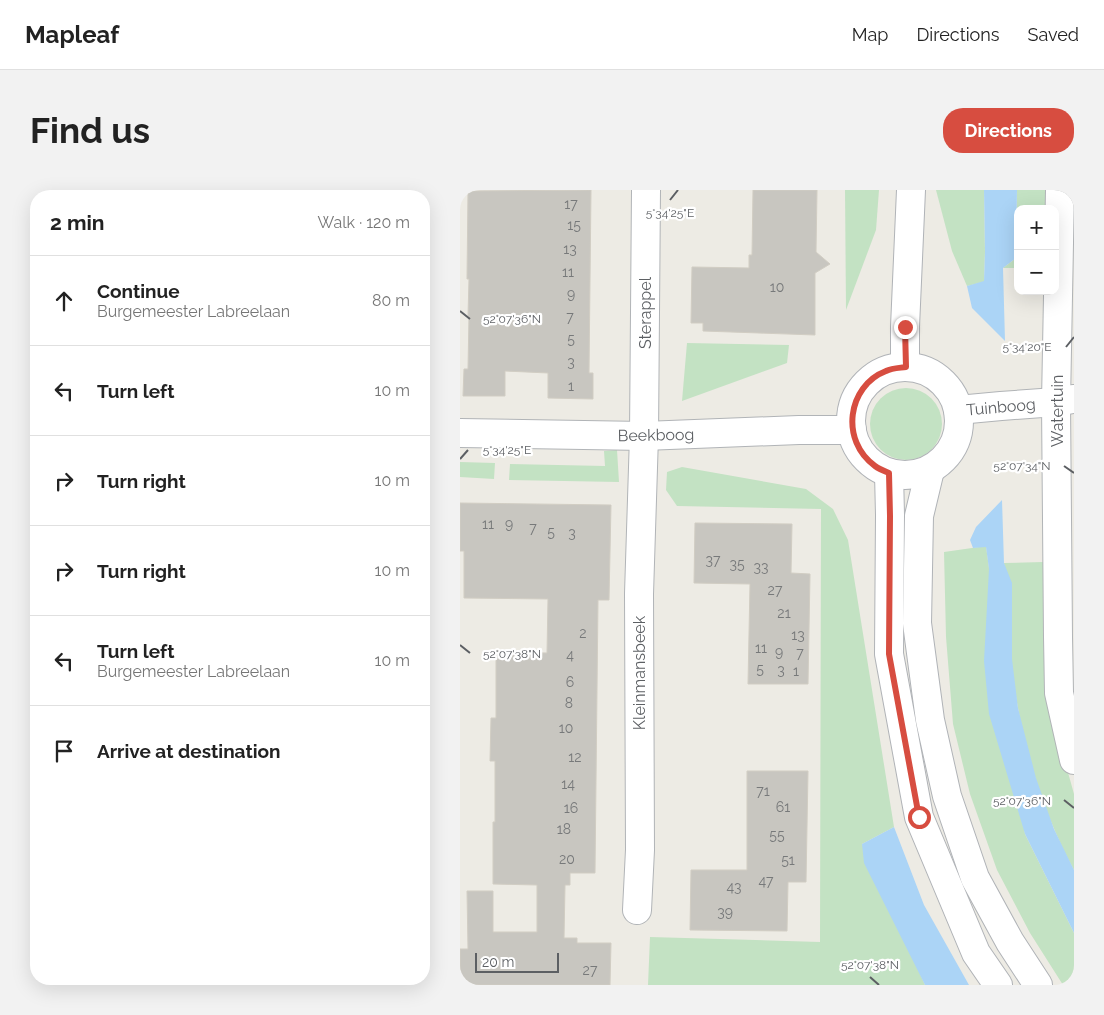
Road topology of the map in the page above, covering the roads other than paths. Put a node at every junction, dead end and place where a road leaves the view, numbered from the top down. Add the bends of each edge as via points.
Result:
1 (646, 190) edge
2 (911, 190) edge
3 (1060, 190) edge
4 (906, 367) junction
5 (1065, 400) edge
6 (958, 410) junction
7 (852, 430) junction
8 (460, 433) edge
9 (644, 436) junction
10 (930, 470) junction
11 (889, 473) junction
12 (1067, 691) edge
13 (1074, 760) edge
14 (637, 910) dead end
15 (998, 985) edge
16 (1038, 985) edge

1 - 9 street, Sterappel
2 - 4 street
3 - 5 street, Watertuin
4 - 6 street via 924,370 940,380 952,393
4 - 7 street via 887,370 871,379 858,394 852,411
5 - 6 street, Tuinboog
5 - 12 street, Watertuin
6 - 10 street via 959,428 954,445
7 - 9 street, Beekboog
7 - 11 street via 864,456 875,467
8 - 9 street, Beekboog
9 - 14 street, Kleinmansbeek via 639,594 640,850
10 - 11 street via 902,476
10 - 16 street via 919,516 917,622 930,720 947,796 975,878
11 - 15 street via 889,654 919,817 976,953
12 - 13 street, Watertuin

